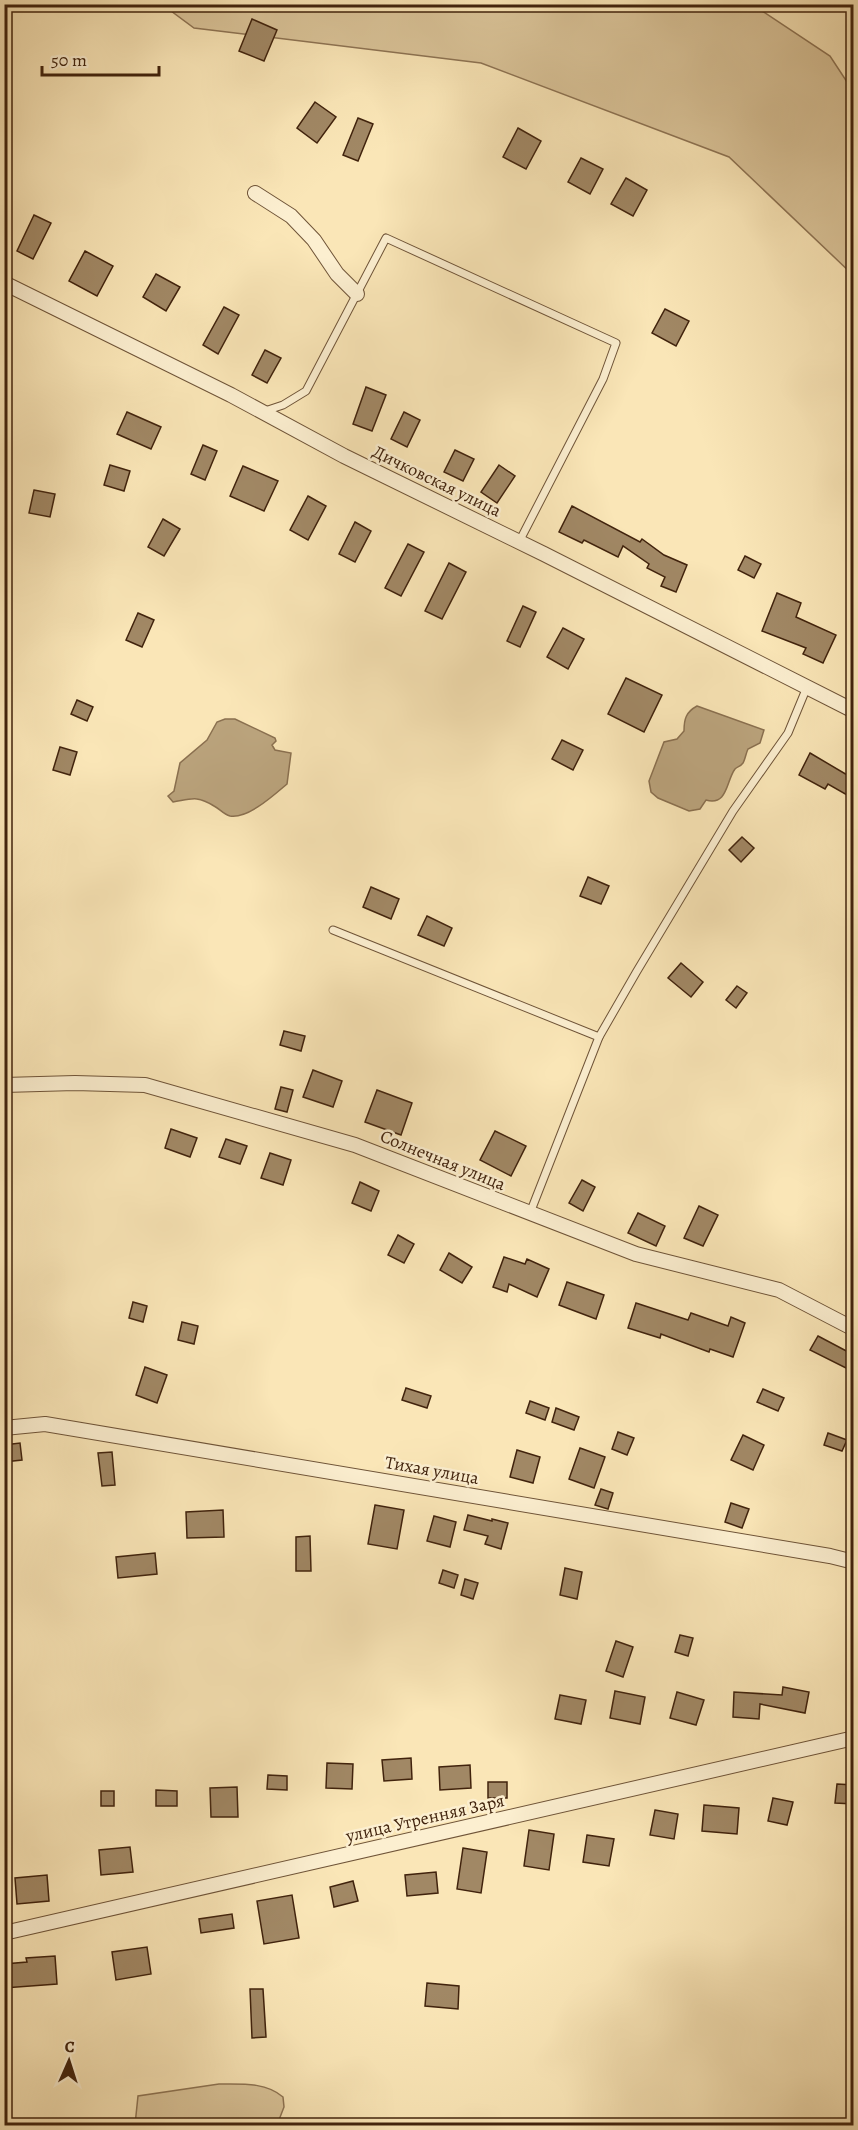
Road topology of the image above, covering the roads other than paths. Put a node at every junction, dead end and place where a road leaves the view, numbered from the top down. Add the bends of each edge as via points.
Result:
1 (255, 193) dead end
2 (4, 283) edge
3 (357, 294) junction
4 (262, 412) junction
5 (519, 542) junction
6 (807, 687) junction
7 (854, 711) edge
8 (333, 930) dead end
9 (599, 1037) junction
10 (4, 1085) edge
11 (530, 1213) junction
12 (854, 1329) edge
13 (4, 1428) edge
14 (854, 1562) edge
15 (854, 1738) edge
16 (4, 1933) edge

1 - 3 street via 291,216
2 - 4 street, Дичковская улица
3 - 4 lane via 306,391
3 - 5 lane via 386,238 616,343 603,380
4 - 5 street, Дичковская улица
5 - 6 street, Дичковская улица
6 - 7 street, Дичковская улица
6 - 9 lane via 788,733 733,811
8 - 9 lane
9 - 11 lane
10 - 11 street, Солнечная улица via 145,1085 356,1145
11 - 12 street, Солнечная улица via 636,1254 779,1290
13 - 14 street, Тихая улица via 45,1424
15 - 16 street, улица Утренняя Заря

